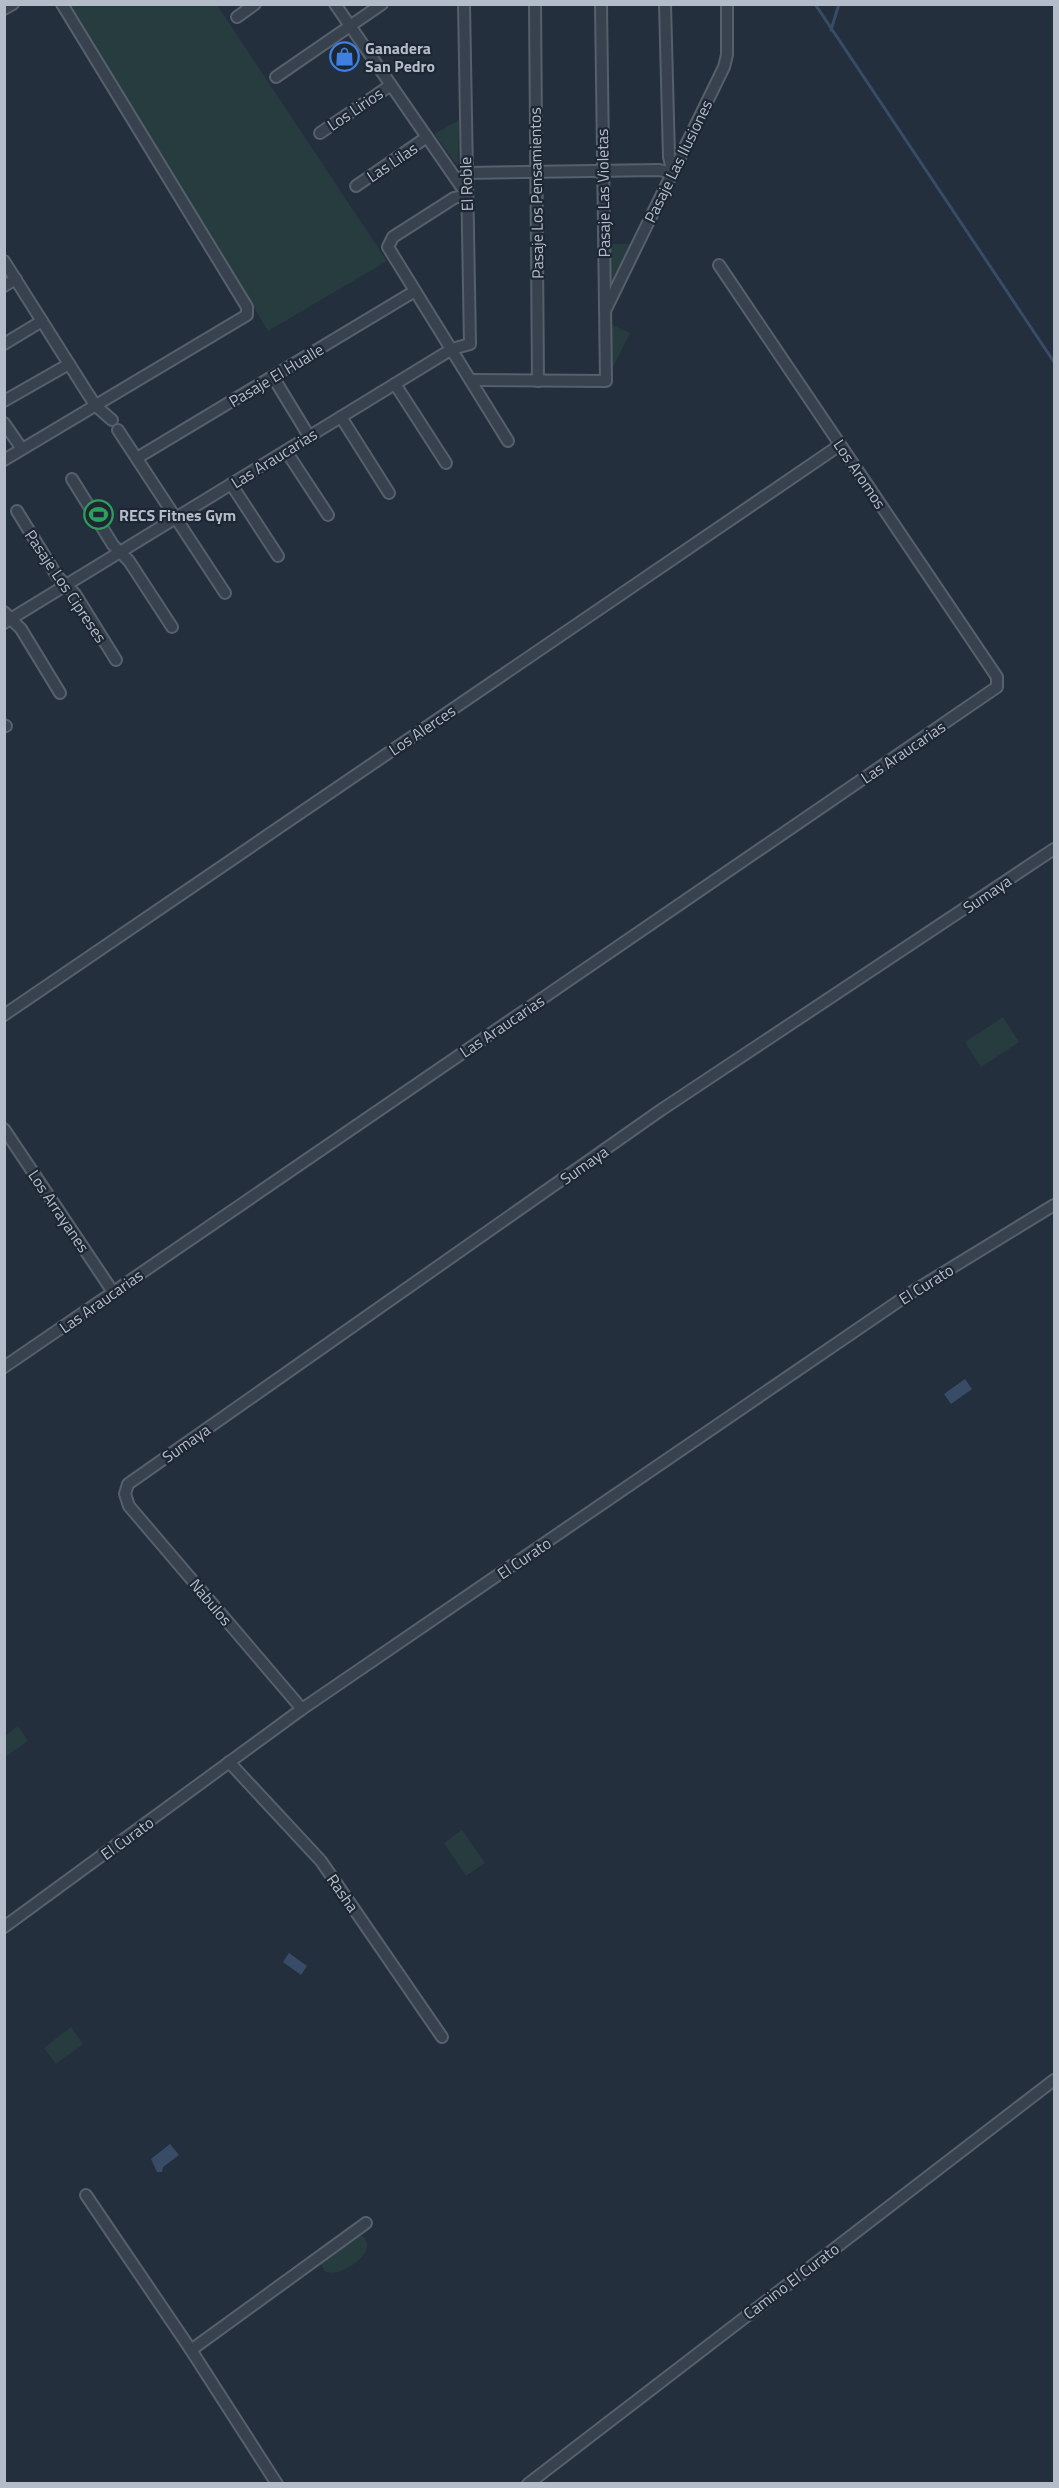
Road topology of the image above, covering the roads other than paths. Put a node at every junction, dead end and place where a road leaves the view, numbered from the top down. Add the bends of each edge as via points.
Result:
1 (13, 4) edge
2 (62, 4) edge
3 (255, 4) edge
4 (335, 4) edge
5 (382, 4) edge
6 (464, 4) edge
7 (535, 4) edge
8 (601, 4) edge
9 (665, 4) edge
10 (727, 4) edge
11 (4, 9) edge
12 (237, 17) dead end
13 (350, 26) junction
14 (276, 77) dead end
15 (391, 85) junction
16 (320, 133) dead end
17 (427, 138) junction
18 (602, 171) junction
19 (536, 172) junction
20 (673, 172) junction
21 (465, 173) junction
22 (356, 186) dead end
23 (467, 195) junction
24 (4, 261) edge
25 (719, 265) dead end
26 (16, 279) junction
27 (4, 286) edge
28 (415, 291) junction
29 (604, 312) junction
30 (42, 321) junction
31 (4, 344) edge
32 (452, 349) junction
33 (69, 364) junction
34 (273, 377) junction
35 (471, 380) junction
36 (538, 381) junction
37 (395, 384) junction
38 (4, 401) edge
39 (96, 406) junction
40 (341, 417) junction
41 (112, 420) dead end
42 (4, 423) edge
43 (118, 430) dead end
44 (309, 436) junction
45 (507, 441) dead end
46 (840, 445) junction
47 (22, 449) junction
48 (286, 451) junction
49 (137, 458) junction
50 (4, 460) edge
51 (446, 463) dead end
52 (72, 479) dead end
53 (231, 484) junction
54 (389, 493) dead end
55 (17, 511) dead end
56 (328, 515) dead end
57 (176, 518) junction
58 (121, 552) junction
59 (278, 556) dead end
60 (66, 585) junction
61 (225, 593) dead end
62 (7, 618) edge
63 (172, 627) dead end
64 (116, 660) dead end
65 (998, 685) joint
66 (60, 693) dead end
67 (1054, 849) edge
68 (4, 1015) edge
69 (4, 1129) edge
70 (1054, 1205) edge
71 (113, 1292) junction
72 (4, 1367) edge
73 (124, 1494) joint
74 (302, 1709) junction
75 (229, 1762) junction
76 (4, 1927) edge
77 (442, 2037) dead end
78 (1054, 2080) edge
79 (86, 2195) dead end
80 (366, 2223) dead end
81 (191, 2350) junction
82 (277, 2484) edge
83 (528, 2484) edge

1 - 11 street
2 - 39 street via 248,307 247,315
3 - 12 street
4 - 13 street
5 - 13 street
6 - 21 street, El Roble
7 - 19 street, Pasaje Los Pensamientos
8 - 18 street, Pasaje Las Violetas
9 - 20 street via 669,157
10 - 20 street, Pasaje Las Ilusiones via 725,63
13 - 14 street
13 - 15 street
15 - 16 street, Los Lirios
15 - 17 street
17 - 22 street, Las Lilas
17 - 23 street
18 - 19 street
18 - 20 street
18 - 29 street, Pasaje Las Violetas
19 - 21 street
19 - 36 street, Pasaje Los Pensamientos
20 - 29 street, Pasaje Las Ilusiones
21 - 23 street, El Roble
23 - 28 street via 454,198 393,237 388,247
23 - 32 street, El Roble via 470,344
24 - 26 street
25 - 46 street, Los Aromos
26 - 27 street
26 - 30 street
28 - 32 street
28 - 34 street, Pasaje El Hualle
29 - 36 street, Pasaje Las Violetas via 606,381
30 - 31 street
30 - 33 street
32 - 35 street
32 - 37 street, Las Araucarias
33 - 38 street
33 - 39 street
34 - 44 street
34 - 49 street, Pasaje El Hualle
35 - 36 street
35 - 45 street
37 - 40 street, Las Araucarias
37 - 51 street
39 - 41 street
39 - 47 street
40 - 44 street, Las Araucarias
40 - 54 street
42 - 47 street
43 - 49 street
44 - 48 street, Las Araucarias
46 - 65 street, Los Aromos via 997,677
46 - 68 street, Los Alerces
47 - 50 street
48 - 53 street, Las Araucarias
48 - 56 street
49 - 57 street
52 - 58 street
53 - 57 street, Las Araucarias
53 - 59 street
55 - 60 street, Pasaje Los Cipreses
57 - 58 street, Las Araucarias
57 - 61 street
58 - 60 street, Las Araucarias
58 - 63 street
60 - 62 street, Las Araucarias
60 - 64 street, Pasaje Los Cipreses
62 - 66 street via 21,629
65 - 71 street, Las Araucarias
67 - 73 street, Sumaya via 652,1117 132,1481
69 - 71 street, Los Arrayanes
70 - 74 street, El Curato via 912,1292
71 - 72 street, Las Araucarias
73 - 74 street, Nabulos via 129,1506
74 - 75 street, El Curato
75 - 76 street, El Curato
75 - 77 street, Rasha via 321,1861
78 - 83 street, Camino El Curato
79 - 81 street
80 - 81 street
81 - 82 street

